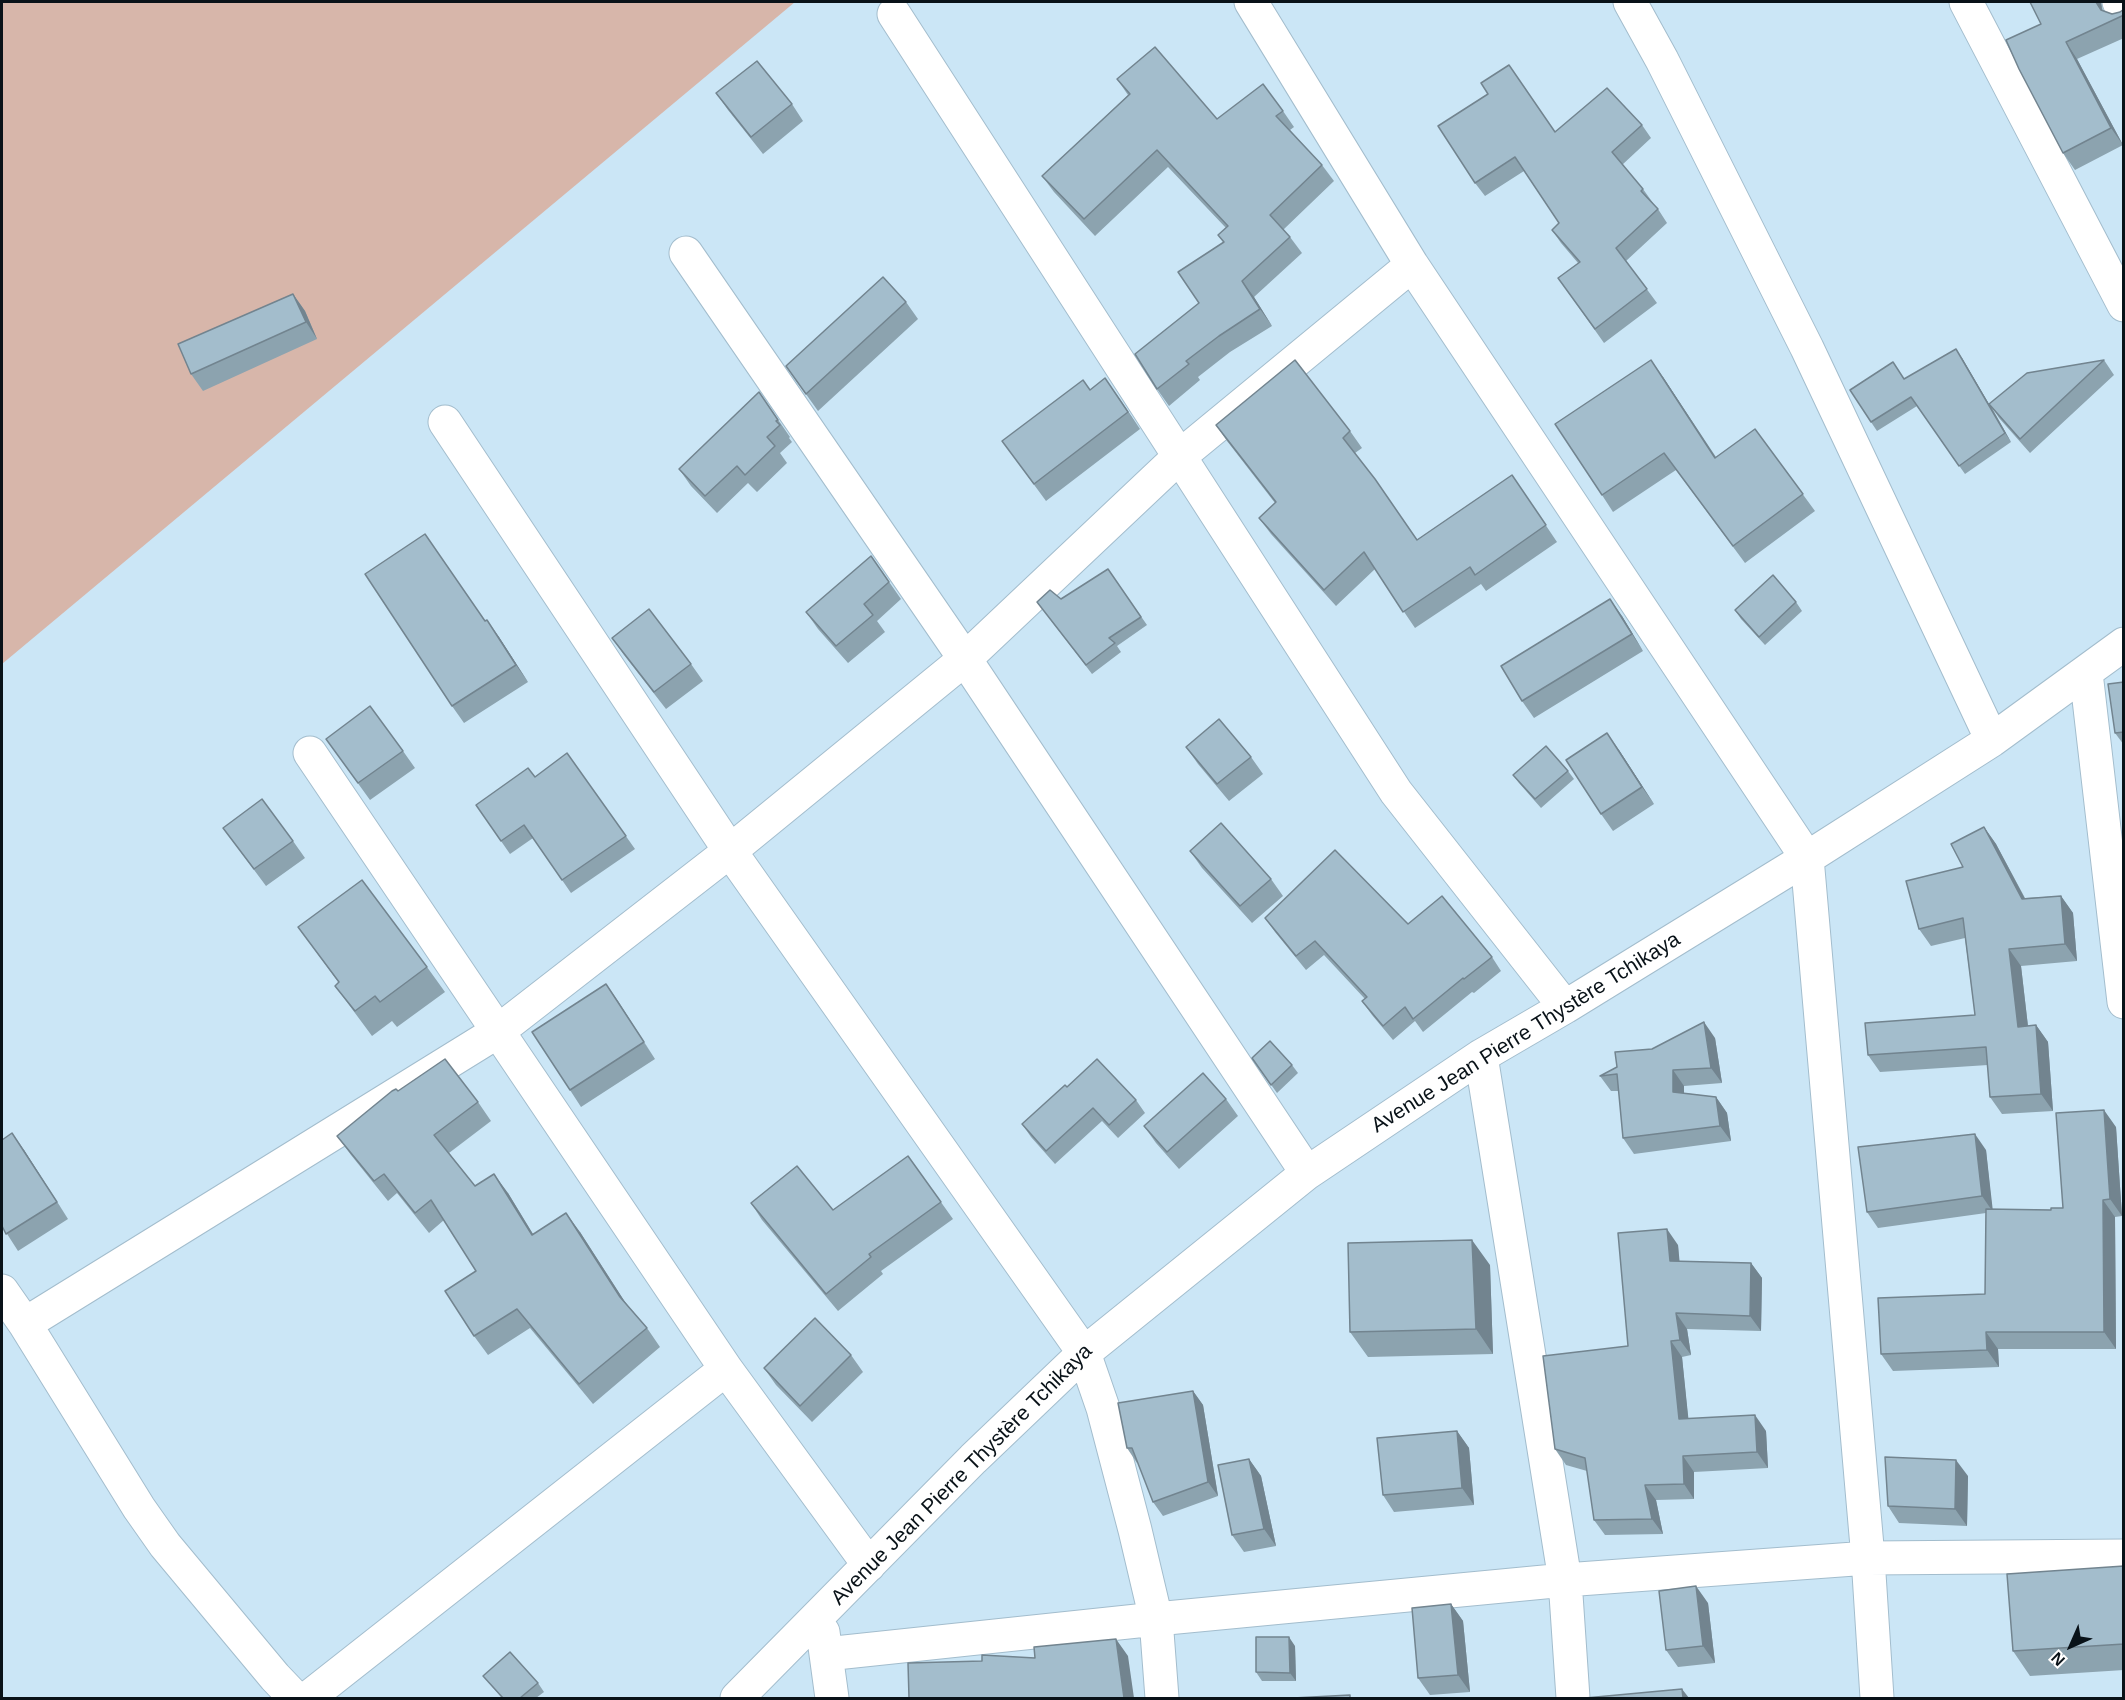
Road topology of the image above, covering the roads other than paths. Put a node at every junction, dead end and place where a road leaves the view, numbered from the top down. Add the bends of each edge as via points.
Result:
1 (1251, 2) edge
2 (1630, 2) edge
3 (1966, 2) edge
4 (2119, 2) edge
5 (2124, 12) edge
6 (894, 14) dead end
7 (686, 253) dead end
8 (1412, 265) junction
9 (2124, 305) edge
10 (445, 422) dead end
11 (1180, 456) junction
12 (2124, 644) edge
13 (965, 659) junction
14 (2086, 673) junction
15 (1992, 740) junction
16 (310, 753) dead end
17 (730, 851) junction
18 (1807, 858) junction
19 (2124, 1002) edge
20 (1564, 1007) junction
21 (497, 1032) junction
22 (1481, 1056) junction
23 (1307, 1173) junction
24 (2, 1291) edge
25 (25, 1324) junction
26 (1084, 1353) junction
27 (726, 1369) junction
28 (2124, 1556) edge
29 (1868, 1558) junction
30 (869, 1565) junction
31 (1565, 1580) junction
32 (820, 1616) junction
33 (1156, 1619) junction
34 (826, 1654) junction
35 (296, 1698) edge
36 (308, 1698) edge
37 (737, 1698) edge
38 (832, 1698) edge
39 (1162, 1698) edge
40 (1573, 1698) edge
41 (1877, 1698) edge

1 - 8 street
2 - 15 street via 1807,348
3 - 9 street
4 - 5 street
6 - 11 street
7 - 13 street
8 - 11 street
8 - 18 street
10 - 17 street
11 - 13 street
11 - 20 street via 1396,792
12 - 14 street, Avenue Jean Pierre Thystère Tchikaya
13 - 17 street
13 - 23 street
14 - 15 street, Avenue Jean Pierre Thystère Tchikaya
14 - 19 street
15 - 18 street, Avenue Jean Pierre Thystère Tchikaya
16 - 21 street
17 - 21 street
17 - 26 street
18 - 20 street, Avenue Jean Pierre Thystère Tchikaya
18 - 29 street
20 - 22 street, Avenue Jean Pierre Thystère Tchikaya
21 - 25 street
21 - 27 street
22 - 23 street, Avenue Jean Pierre Thystère Tchikaya
22 - 31 street
23 - 26 street, Avenue Jean Pierre Thystère Tchikaya
24 - 25 street
25 - 35 street via 165,1545
26 - 30 street, Avenue Jean Pierre Thystère Tchikaya via 972,1459
26 - 33 street via 1103,1408
27 - 30 street
27 - 36 street
28 - 29 street
29 - 31 street
29 - 41 street
30 - 32 street, Avenue Jean Pierre Thystère Tchikaya
31 - 33 street
31 - 40 street
32 - 34 street
32 - 37 street, Avenue Jean Pierre Thystère Tchikaya
33 - 34 street
33 - 39 street
34 - 38 street

